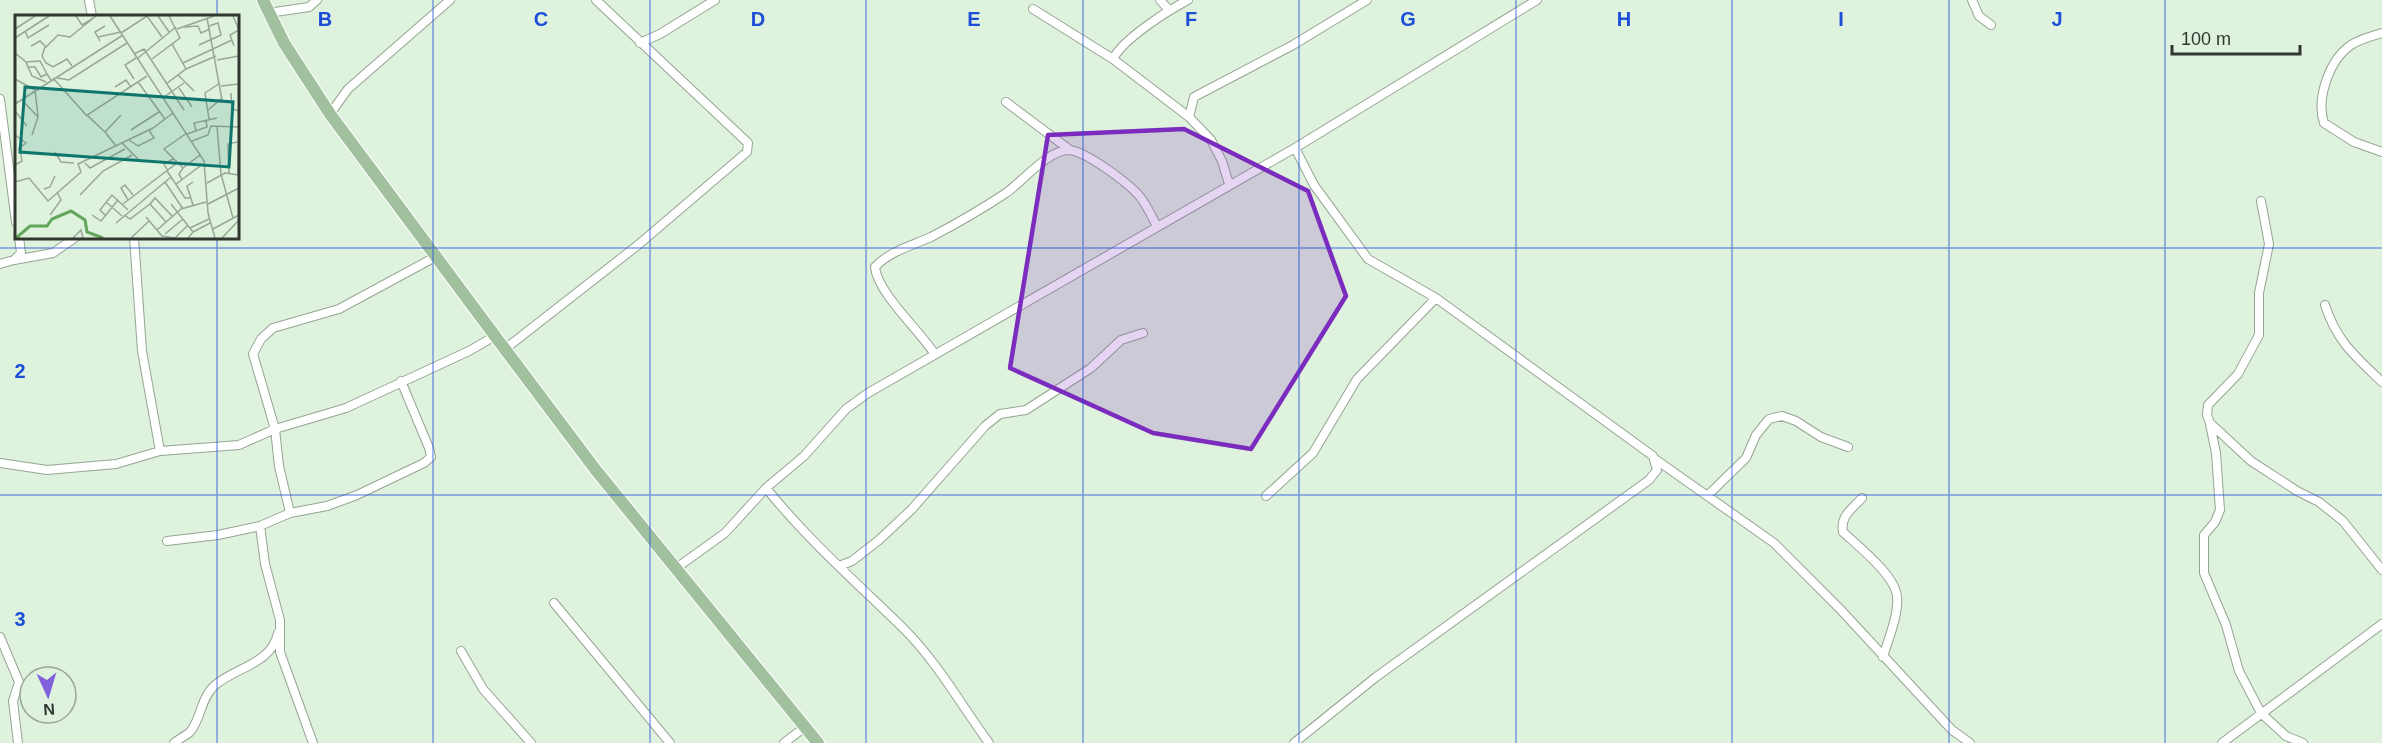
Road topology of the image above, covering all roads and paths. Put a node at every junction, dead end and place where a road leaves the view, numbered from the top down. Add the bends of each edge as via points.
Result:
1 (89, 0) edge
2 (263, 0) edge
3 (317, 0) edge
4 (450, 0) edge
5 (596, 0) edge
6 (715, 0) edge
7 (1160, 0) edge
8 (1188, 0) edge
9 (1367, 0) edge
10 (1537, 0) edge
11 (1972, 0) edge
12 (1033, 9) dead end
13 (1169, 10) junction
14 (267, 12) junction
15 (92, 15) edge
16 (1991, 25) dead end
17 (2382, 33) edge
18 (640, 43) junction
19 (1113, 59) junction
20 (0, 99) edge
21 (1006, 102) dead end
22 (330, 114) junction
23 (1189, 117) junction
24 (1295, 148) junction
25 (1070, 150) junction
26 (2382, 152) edge
27 (1229, 184) junction
28 (2261, 201) dead end
29 (15, 214) edge
30 (1157, 226) junction
31 (19, 238) edge
32 (75, 238) edge
33 (134, 238) edge
34 (437, 256) junction
35 (14, 261) junction
36 (0, 264) edge
37 (1436, 298) junction
38 (2325, 305) dead end
39 (1143, 333) dead end
40 (495, 336) junction
41 (505, 349) junction
42 (934, 352) junction
43 (401, 381) junction
44 (2382, 382) edge
45 (2210, 423) junction
46 (275, 429) junction
47 (1848, 447) dead end
48 (160, 451) junction
49 (1655, 459) junction
50 (0, 463) edge
51 (766, 488) junction
52 (1266, 496) dead end
53 (1707, 496) junction
54 (1862, 498) dead end
55 (290, 513) junction
56 (260, 526) junction
57 (167, 542) dead end
58 (839, 566) junction
59 (675, 569) junction
60 (2382, 570) edge
61 (554, 603) dead end
62 (280, 621) junction
63 (2382, 624) edge
64 (0, 638) edge
65 (461, 651) dead end
66 (1883, 657) junction
67 (2261, 713) junction
68 (806, 727) junction
69 (1296, 742) edge
70 (18, 743) edge
71 (174, 743) edge
72 (313, 743) edge
73 (531, 743) edge
74 (670, 743) edge
75 (784, 743) edge
76 (818, 743) edge
77 (989, 743) edge
78 (1970, 743) edge
79 (2222, 743) edge
80 (2303, 743) edge

1 - 15 street
2 - 14 main road
3 - 14 street via 309,7
4 - 22 street via 348,89
5 - 18 street
6 - 18 street
7 - 13 street
8 - 13 street
9 - 23 street via 1194,98
10 - 24 street
11 - 16 street via 1979,16
12 - 19 street
13 - 19 street via 1128,41
14 - 22 main road
17 - 26 street via 2349,46 2336,62 2320,111 2324,123 2354,142
18 - 41 street via 748,143 747,152 638,245
19 - 23 street
20 - 29 street
21 - 25 street
22 - 34 main road
23 - 27 street via 1211,140
24 - 27 street
24 - 37 street via 1314,185 1368,259
25 - 30 street via 1129,185
25 - 42 street via 1045,159 991,202 930,237 886,256 875,267 894,303
27 - 30 street
28 - 45 street via 2270,244 2259,293 2259,335 2238,374 2208,405
30 - 42 street
31 - 35 street via 21,253
32 - 35 street via 53,253
33 - 48 street via 142,351
34 - 40 main road
34 - 46 street via 339,309 273,328 261,339 253,354
35 - 36 street
37 - 49 street
37 - 52 street via 1357,379 1313,453
38 - 44 street via 2332,327 2348,350
39 - 58 street via 1121,340 1091,368 1026,410 1000,414 912,509 879,540
40 - 41 main road
40 - 43 street
41 - 59 main road
42 - 51 street via 846,409 804,456
43 - 46 street via 346,408
43 - 55 street via 431,457 357,495
45 - 60 street via 2251,461 2343,521
45 - 67 street via 2220,510 2205,535 2204,573 2239,671
46 - 48 street via 239,445
46 - 55 street
47 - 53 street via 1782,416 1769,419 1756,435 1746,458
48 - 50 street via 116,464 88,467 47,470
49 - 53 street
49 - 69 street via 1657,470 1649,480 1376,677
51 - 58 street
51 - 59 street via 725,532
53 - 66 street via 1774,543
54 - 66 street via 1841,524 1843,532 1868,554 1896,589 1893,627
55 - 56 street
56 - 57 street
56 - 62 street
58 - 77 street via 904,629 944,676
59 - 68 main road
61 - 74 street
62 - 71 street via 278,637 270,651 212,688 195,724
62 - 72 street via 280,652
63 - 67 street
64 - 70 street via 19,682 13,701
65 - 73 street via 483,689
66 - 78 street via 1952,730
67 - 79 street
67 - 80 street via 2286,735
68 - 75 street
68 - 76 main road

